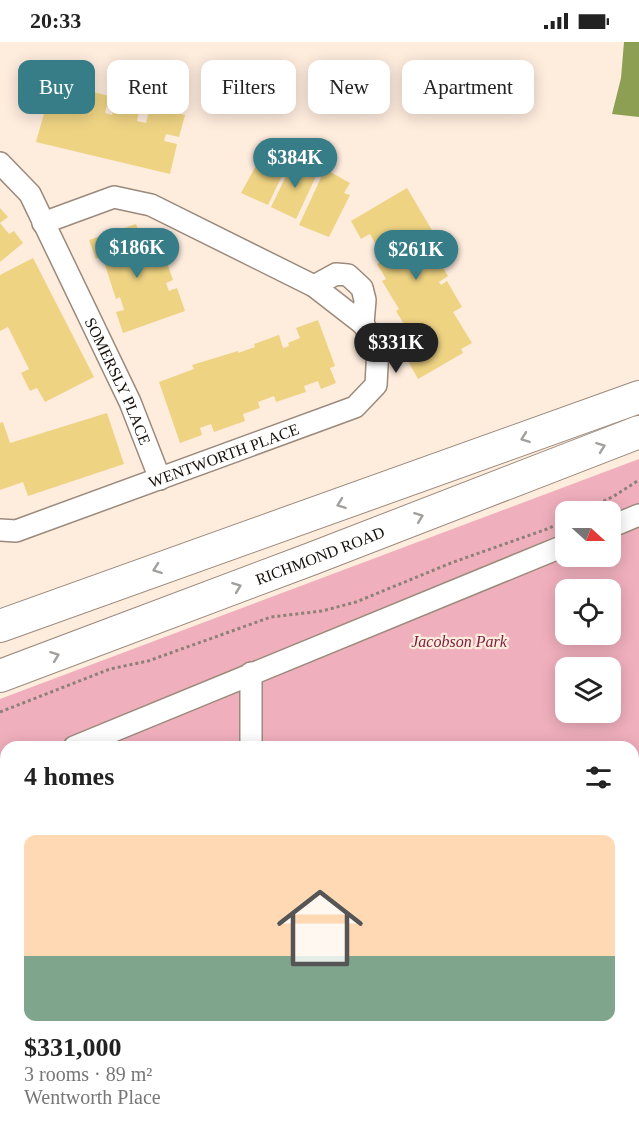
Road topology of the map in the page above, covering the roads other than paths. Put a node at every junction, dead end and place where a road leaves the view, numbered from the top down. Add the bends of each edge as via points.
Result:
1 (0, 163) edge
2 (44, 223) junction
3 (314, 286) junction
4 (363, 324) junction
5 (639, 397) edge
6 (639, 432) edge
7 (160, 479) junction
8 (639, 515) edge
9 (621, 522) edge
10 (0, 530) edge
11 (555, 549) edge
12 (0, 626) edge
13 (251, 673) junction
14 (0, 676) edge
15 (88, 741) edge
16 (251, 741) edge

1 - 2 street, SOMERSLY PLACE via 30,194
2 - 3 street, WENTWORTH PLACE via 114,197 151,205
2 - 7 street, SOMERSLY PLACE via 130,402
3 - 4 street, WENTWORTH PLACE
3 - 4 street via 336,274 348,275 362,288
4 - 7 street, WENTWORTH PLACE via 378,348 376,385 355,407
5 -> 12 highway
14 -> 6 highway, RICHMOND ROAD
7 - 10 street, WENTWORTH PLACE via 16,531
8 - 9 street
11 - 13 street
13 - 15 street
13 - 16 street

